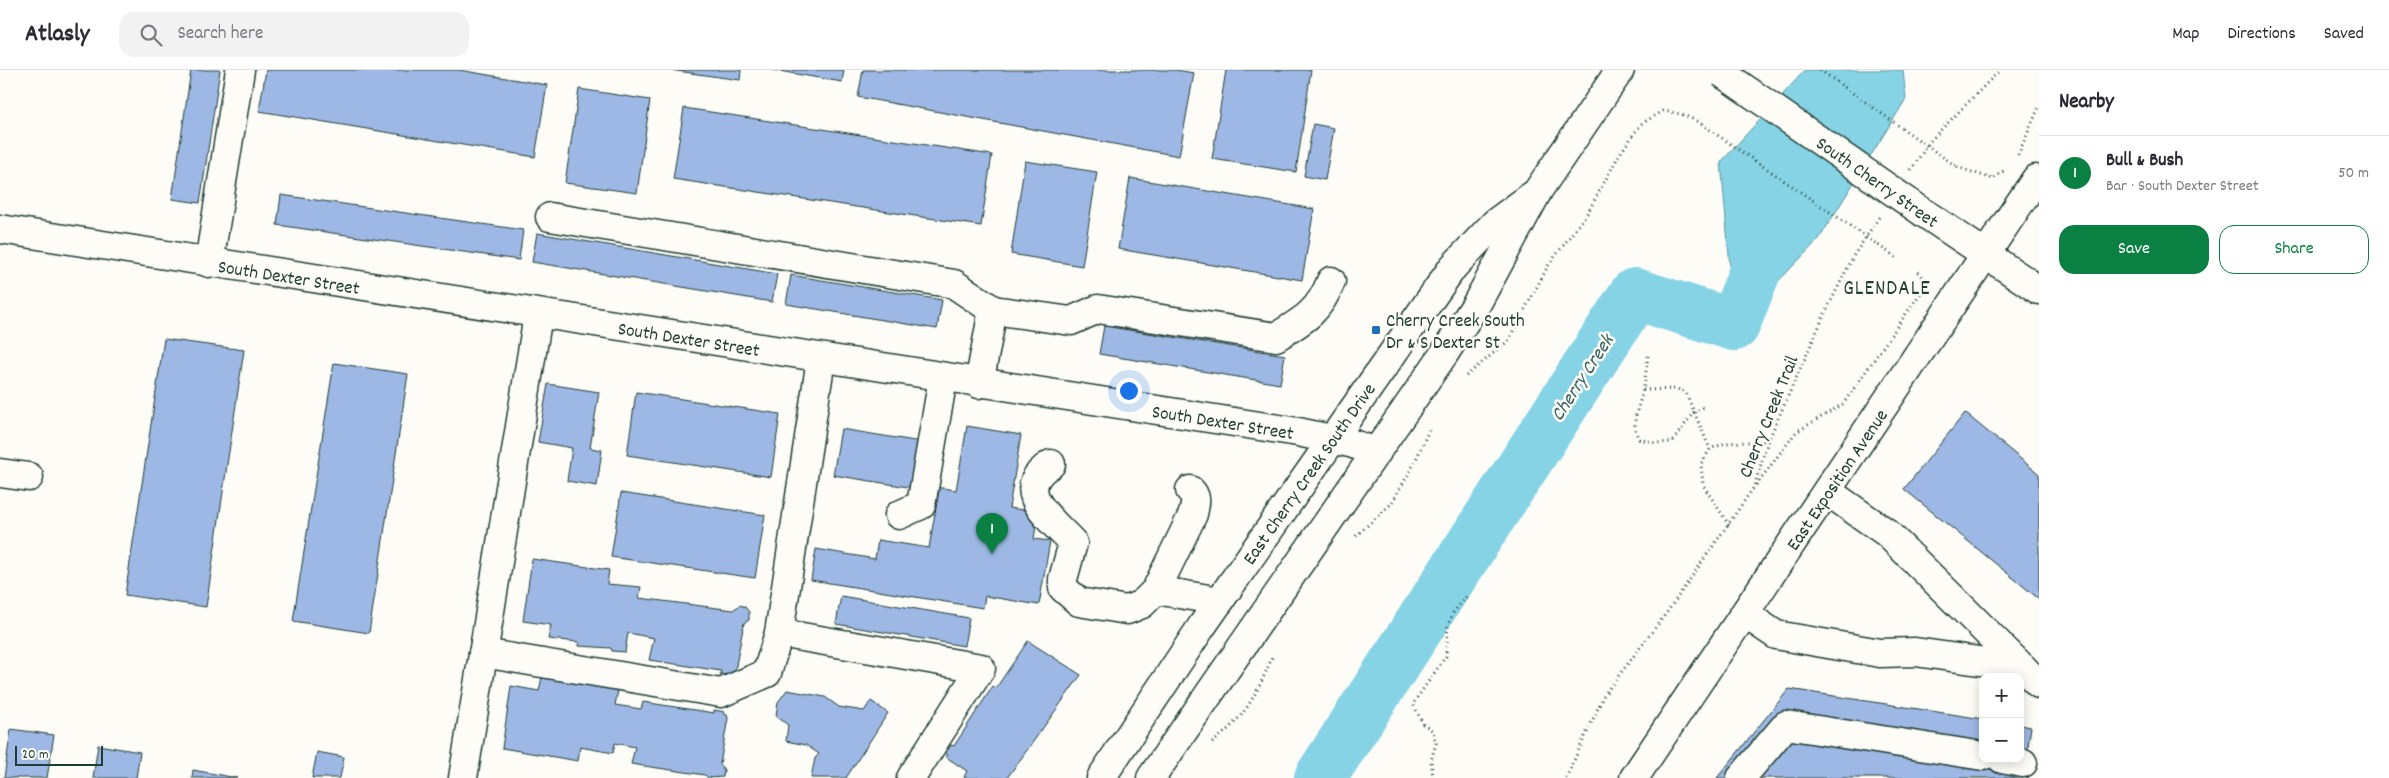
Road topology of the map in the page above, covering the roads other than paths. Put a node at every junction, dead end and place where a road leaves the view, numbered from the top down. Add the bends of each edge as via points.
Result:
1 (240, 70) edge
2 (1620, 70) edge
3 (1720, 71) edge
4 (2036, 179) dead end
5 (1539, 190) junction
6 (550, 217) dead end
7 (0, 229) edge
8 (1986, 254) junction
9 (208, 263) junction
10 (1331, 281) dead end
11 (2039, 290) edge
12 (993, 310) junction
13 (538, 315) junction
14 (821, 359) junction
15 (942, 378) junction
16 (979, 384) junction
17 (1331, 439) junction
18 (1377, 452) junction
19 (1051, 464) dead end
20 (0, 473) edge
21 (28, 477) dead end
22 (1190, 490) dead end
23 (1827, 491) junction
24 (898, 515) dead end
25 (1156, 590) junction
26 (1220, 601) junction
27 (1746, 614) junction
28 (779, 633) junction
29 (483, 653) junction
30 (2030, 675) edge
31 (1979, 755) edge
32 (463, 778) edge
33 (911, 778) edge
34 (1101, 778) edge
35 (1151, 778) edge
36 (1634, 778) edge
37 (1741, 778) edge

1 - 9 street
2 - 5 street, East Cherry Creek South Drive
3 - 8 street, South Cherry Street, bridge
4 - 8 street, East Exposition Avenue
5 - 17 street, East Cherry Creek South Drive via 1496,223 1453,267
5 - 18 street, East Cherry Creek South Drive via 1477,303
6 - 12 street via 954,284
7 - 9 street, South Dexter Street
8 - 11 street, South Cherry Street
8 - 23 street, East Exposition Avenue
9 - 13 street, South Dexter Street
10 - 12 street via 1323,301 1310,315 1276,337 1098,309 1071,322
12 - 16 street
13 - 14 street, South Dexter Street
13 - 29 street
14 - 15 street, South Dexter Street
14 - 28 street
15 - 16 street, South Dexter Street
15 - 24 street via 921,505
16 - 17 street, South Dexter Street
17 - 18 street, South Dexter Street
17 - 26 street, East Cherry Creek South Drive
18 - 35 street, East Cherry Creek South Drive
19 - 25 street via 1038,473 1032,495 1073,543 1063,588 1079,602 1127,610 1142,604
20 - 21 street
22 - 25 street via 1196,501 1193,514
23 - 27 street, East Exposition Avenue
23 - 30 street via 1887,532
25 - 26 street
26 - 34 street, East Cherry Creek South Drive
27 - 30 street via 1776,635 1880,653 1915,652
27 - 36 street, East Exposition Avenue
28 - 29 street via 767,673 721,693
28 - 33 street via 981,668
29 - 32 street
31 - 37 street via 1786,725

